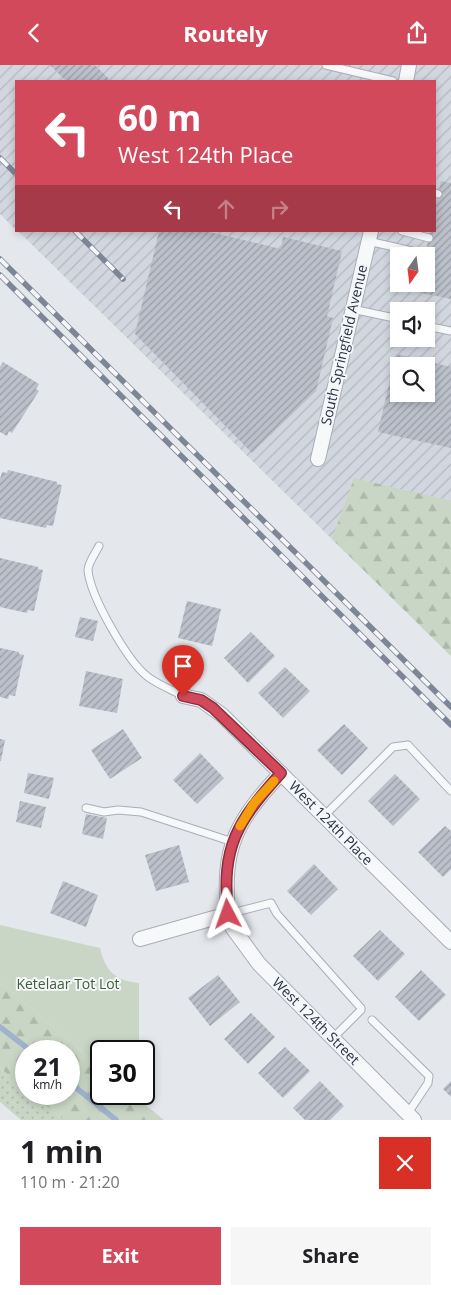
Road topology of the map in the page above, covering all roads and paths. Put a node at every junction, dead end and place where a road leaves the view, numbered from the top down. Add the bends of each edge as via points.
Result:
1 (326, 65) edge
2 (409, 65) edge
3 (389, 80) edge
4 (406, 80) edge
5 (406, 232) edge
6 (370, 236) edge
7 (429, 238) dead end
8 (404, 247) edge
9 (352, 309) junction
10 (390, 317) edge
11 (435, 327) edge
12 (451, 331) edge
13 (318, 459) dead end
14 (99, 546) dead end
15 (183, 696) joint
16 (281, 773) junction
17 (451, 791) edge
18 (86, 808) dead end
19 (324, 816) junction
20 (233, 842) junction
21 (228, 914) junction
22 (140, 939) dead end
23 (451, 942) edge
24 (372, 1020) dead end
25 (333, 1038) junction
26 (411, 1117) edge

1 - 3 lane
2 - 4 street
5 - 7 lane
6 - 8 lane
6 - 9 street, South Springfield Avenue
9 - 10 lane
9 - 13 street, South Springfield Avenue
11 - 12 lane
14 - 15 lane via 88,569 94,593 111,627 131,660 148,677
15 - 16 street, West 124th Place via 201,700 213,708
16 - 19 street, West 124th Place
16 - 20 street via 250,808
17 - 19 lane via 408,745 393,747
18 - 20 lane via 104,812 118,809 141,812
19 - 23 street, West 124th Place
20 - 21 street via 226,879
21 - 22 street
21 - 25 street, West 124th Street via 232,927 259,964
21 - 25 lane via 271,903 277,914 361,1008
24 - 26 lane via 429,1075
25 - 26 street, West 124th Street

